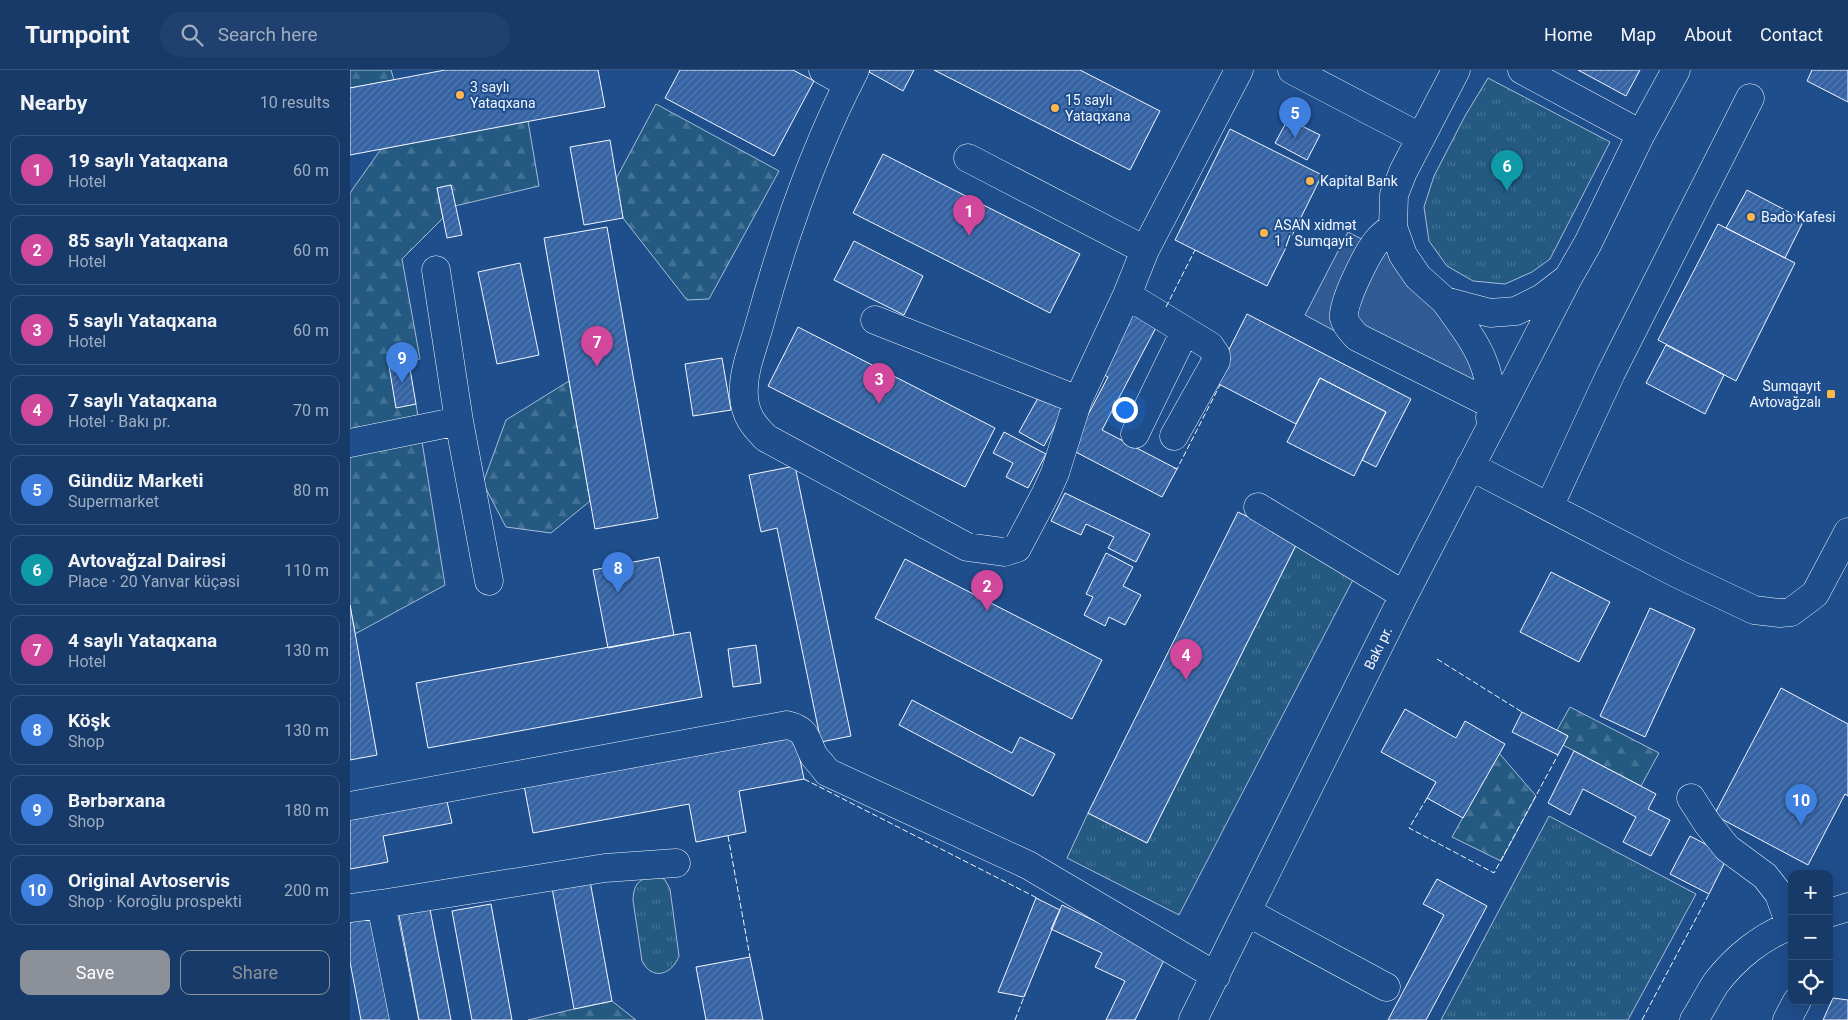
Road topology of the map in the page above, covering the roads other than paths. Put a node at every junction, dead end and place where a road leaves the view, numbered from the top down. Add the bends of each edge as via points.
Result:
1 (823, 70) edge
2 (1239, 70) edge
3 (1292, 70) edge
4 (1456, 70) edge
5 (1522, 70) edge
6 (1676, 70) edge
7 (852, 77) edge
8 (1750, 98) dead end
9 (1641, 134) junction
10 (1420, 137) junction
11 (968, 158) dead end
12 (1393, 227) junction
13 (1144, 250) junction
14 (436, 270) dead end
15 (1568, 278) junction
16 (1127, 295) junction
17 (1445, 301) junction
18 (875, 320) dead end
19 (1185, 331) junction
20 (1078, 400) junction
21 (1492, 404) junction
22 (459, 421) junction
23 (1135, 434) dead end
24 (1488, 435) junction
25 (1174, 436) dead end
26 (350, 442) edge
27 (1470, 466) junction
28 (1258, 507) dead end
29 (1550, 507) junction
30 (1848, 532) edge
31 (489, 581) dead end
32 (1404, 595) junction
33 (1691, 798) dead end
34 (350, 806) edge
35 (676, 863) dead end
36 (381, 904) junction
37 (1848, 906) edge
38 (350, 908) edge
39 (1247, 912) junction
40 (1833, 912) edge
41 (1788, 917) edge
42 (1788, 926) edge
43 (1216, 976) junction
44 (1386, 987) dead end
45 (1795, 1005) edge
46 (404, 1020) edge
47 (1193, 1020) edge
48 (1694, 1020) edge
49 (1788, 1020) edge

1 - 7 street
2 - 13 street
3 - 10 street
4 - 10 street
5 - 9 street
6 - 9 street
7 - 20 street via 798,201 773,273 745,376 747,416 755,428 766,438 967,547 1004,552 1017,548 1046,493
8 - 29 street via 1611,373
9 - 15 street, Bakı pr.
10 - 12 street via 1394,195
11 - 13 street
12 - 17 street via 1403,255 1418,277
12 - 21 street via 1377,241 1366,259 1344,308 1344,319 1349,328 1358,337
13 - 16 street
14 - 22 street
15 - 17 street via 1542,298 1516,311 1490,313
15 - 24 street, Bakı pr.
16 - 19 street
16 - 20 street
17 - 21 street via 1484,362
18 - 20 street
19 - 23 street
19 - 25 street via 1210,346 1216,361
21 - 24 street
22 - 26 street
22 - 31 street
24 - 27 street, Bakı pr.
27 - 29 street
27 - 32 street, Bakı pr.
28 - 32 street
29 - 30 street via 1754,610 1780,613 1791,612 1815,594
32 - 39 street, Bakı pr.
33 - 41 street via 1727,848 1765,876 1779,894
34 - 43 street via 786,725 798,728 806,736 827,772 1028,865
35 - 36 street via 605,868
36 - 38 street
36 - 46 street
37 - 40 street
39 - 43 street, Bakı pr.
39 - 44 street
42 - 48 street via 1766,937 1739,958 1716,984
43 - 47 street, Bakı pr.
45 - 49 street

